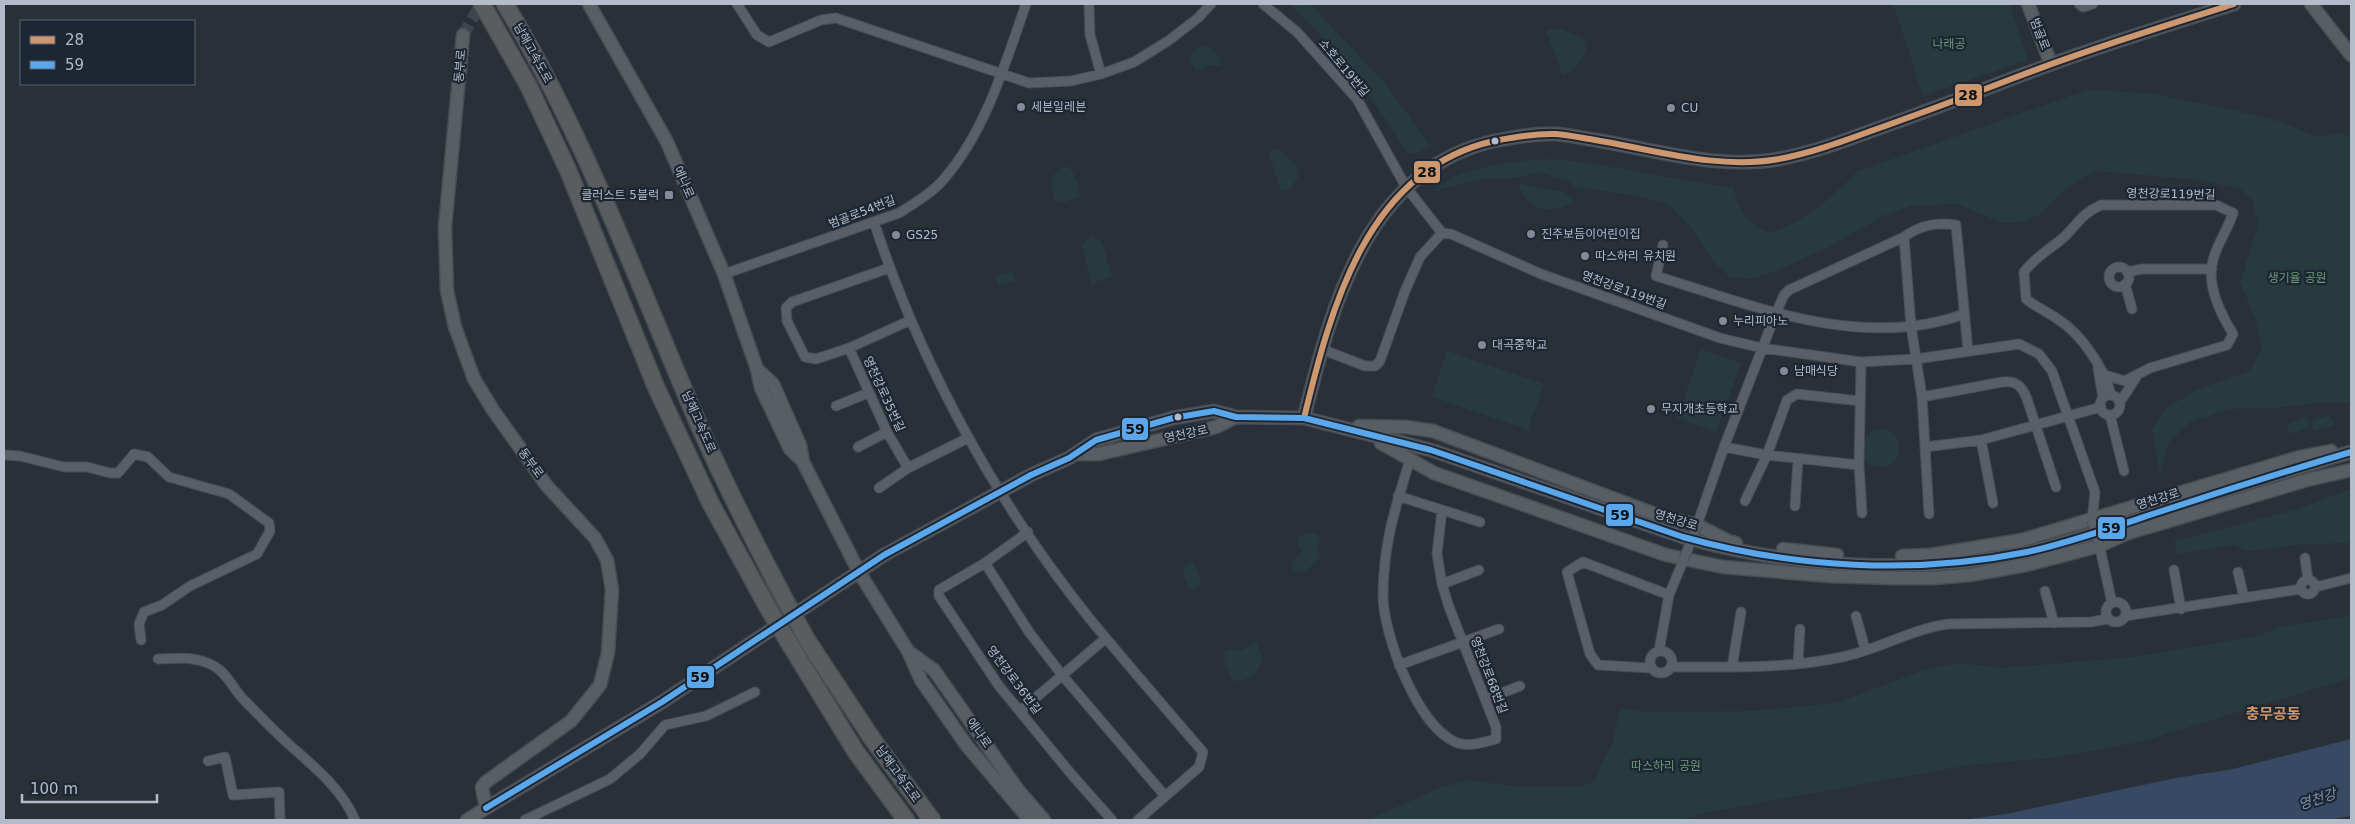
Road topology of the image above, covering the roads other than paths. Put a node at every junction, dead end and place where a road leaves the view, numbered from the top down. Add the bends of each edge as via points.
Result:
1 (482, 4) edge
2 (505, 4) edge
3 (589, 4) edge
4 (737, 4) edge
5 (1026, 4) edge
6 (1089, 4) edge
7 (1211, 4) edge
8 (1264, 4) edge
9 (2028, 4) edge
10 (2078, 4) edge
11 (2093, 4) edge
12 (2234, 4) edge
13 (2311, 4) edge
14 (463, 35) tunnel mouth
15 (2351, 55) edge
16 (2051, 64) junction
17 (1101, 74) junction
18 (1001, 75) junction
19 (1406, 187) junction
20 (874, 222) junction
21 (1442, 233) junction
22 (1904, 237) junction
23 (1663, 245) dead end
24 (889, 268) junction
25 (2212, 270) junction
26 (2127, 272) junction
27 (724, 274) junction
28 (2125, 284) junction
29 (2132, 309) dead end
30 (1776, 313) junction
31 (1964, 314) junction
32 (911, 320) junction
33 (1911, 326) junction
34 (849, 348) junction
35 (1762, 348) junction
36 (1321, 349) junction
37 (1968, 351) junction
38 (1916, 359) junction
39 (1861, 362) junction
40 (2098, 367) junction
41 (2104, 375) junction
42 (2138, 376) junction
43 (2125, 381) junction
44 (868, 393) junction
45 (1922, 397) junction
46 (2107, 399) junction
47 (1860, 401) junction
48 (2120, 402) junction
49 (836, 406) dead end
50 (2110, 415) junction
51 (2070, 416) junction
52 (1236, 417) junction
53 (1304, 418) junction
54 (2036, 424) junction
55 (1327, 425) junction
56 (887, 432) junction
57 (968, 438) junction
58 (1981, 440) junction
59 (858, 447) dead end
60 (1724, 447) junction
61 (1925, 447) junction
62 (2351, 447) edge
63 (2351, 452) edge
64 (1075, 454) junction
65 (4, 455) edge
66 (1767, 456) junction
67 (1410, 460) junction
68 (1798, 460) junction
69 (1859, 465) junction
70 (908, 468) junction
71 (2351, 470) edge
72 (2124, 471) dead end
73 (2056, 487) dead end
74 (879, 488) dead end
75 (1002, 492) junction
76 (1398, 496) junction
77 (1746, 501) dead end
78 (1993, 503) dead end
79 (1794, 506) dead end
80 (1442, 510) junction
81 (1862, 514) dead end
82 (1928, 514) dead end
83 (2092, 520) junction
84 (1480, 522) dead end
85 (1697, 525) junction
86 (1028, 532) junction
87 (2099, 545) junction
88 (2305, 558) dead end
89 (1684, 559) junction
90 (984, 563) junction
91 (1479, 570) dead end
92 (2174, 570) dead end
93 (859, 572) junction
94 (2238, 572) dead end
95 (2351, 578) edge
96 (2308, 580) junction
97 (1442, 584) junction
98 (2316, 587) junction
99 (2301, 589) junction
100 (2045, 591) dead end
101 (1669, 596) junction
102 (2244, 598) junction
103 (2112, 603) junction
104 (2181, 609) junction
105 (1741, 612) dead end
106 (1856, 616) dead end
107 (2125, 616) junction
108 (2108, 618) junction
109 (2054, 623) junction
110 (1499, 629) dead end
111 (1800, 629) dead end
112 (1106, 638) junction
113 (141, 640) dead end
114 (1464, 642) junction
115 (1659, 650) junction
116 (1865, 650) junction
117 (908, 651) junction
118 (158, 659) dead end
119 (1798, 663) junction
120 (1400, 665) junction
121 (1671, 667) junction
122 (1732, 667) junction
123 (1651, 668) junction
124 (1062, 675) junction
125 (1520, 686) dead end
126 (755, 692) dead end
127 (1486, 699) junction
128 (1020, 711) junction
129 (208, 761) dead end
130 (1165, 796) junction
131 (486, 808) junction
132 (280, 820) edge
133 (355, 820) edge
134 (467, 820) edge
135 (525, 820) edge
136 (906, 820) edge
137 (932, 820) edge
138 (1030, 820) edge
139 (1044, 820) edge
140 (1112, 820) edge
141 (1138, 820) edge

1 - 136 highway, 남해고속도로, bridge via 528,86 568,170 660,396 711,504 768,608 856,752
2 - 137 highway, 남해고속도로, bridge via 536,55 595,175 702,432 749,532 807,640 873,740
3 - 27 street, 에나로 via 667,142
4 - 18 street via 757,35 769,42 821,20 836,18
5 - 18 street, 범골로54번길
6 - 17 street via 1090,35
7 - 17 street via 1168,41 1134,62
8 - 19 street, 소호로19번길 via 1297,32 1357,98
9 - 16 street, 범골로
10 - 11 street via 2083,8
12 - 16 street
13 - 15 street
14 - 131 street, 동부로 via 445,228 447,291 455,327 474,379 492,410 547,486 595,538 607,560 612,589 608,653 600,685 571,721 486,782 482,787
16 - 19 street via 1928,111 1822,148 1779,159 1736,164 1556,134 1517,136 1471,146 1429,167
17 - 18 street via 1072,81 1028,83
18 - 20 street, 범골로54번길 via 970,146 944,180 899,213
19 - 21 street
19 - 36 street via 1376,224 1354,259
20 - 24 street
20 - 27 street, 범골로54번길
21 - 35 street, 영천강로119번길 via 1542,274 1720,338
21 - 36 street via 1420,257 1380,361 1375,366 1366,366
22 - 30 street via 1789,290
22 - 31 street via 1914,229 1930,224 1956,225
22 - 33 street
23 - 30 street, 영천강로119번길 via 1656,276
24 - 32 street
24 - 34 street, 영천강로35번길 via 792,302 786,308 787,321 806,356 816,360
25 - 26 street via 2142,269
25 - 40 street, 영천강로119번길 via 2213,260 2233,213 2216,205 2101,205 2088,211 2063,238 2033,260 2024,272 2024,281 2026,299 2076,334
25 - 42 street, 영천강로119번길 via 2213,290 2221,316 2233,334 2227,345 2150,368
26 - 28 street
26 - 28 street via 2118,267 2109,275 2115,286
27 - 93 street, 에나로 via 761,388 790,449 803,462
28 - 29 street
30 - 33 street via 1858,328
30 - 35 street
31 - 33 street
31 - 37 street
32 - 34 street
32 - 57 street
33 - 38 street
34 - 44 street, 영천강로35번길
35 - 39 street, 영천강로119번길
35 - 60 street
36 - 53 street
37 - 38 street, 영천강로119번길
37 - 51 street, 영천강로119번길 via 2020,344 2039,354 2052,371
38 - 39 street, 영천강로119번길
38 - 45 street
39 - 47 street
40 - 41 street, 영천강로119번길
40 - 46 street, 영천강로119번길
41 - 43 street
41 - 46 street, 영천강로119번길
42 - 43 street, 영천강로119번길
42 - 48 street, 영천강로119번길
43 - 46 street, 영천강로119번길
44 - 49 street
44 - 56 street, 영천강로35번길
45 - 54 street via 2009,380 2023,388
45 - 61 street
46 - 48 street
46 - 50 street via 2104,413
46 - 51 street
47 - 66 street via 1797,394 1786,400
47 - 69 street
48 - 50 street, 영천강로119번길 via 2117,412
50 - 72 street
51 - 54 street
51 - 83 street, 영천강로119번길 via 2095,492
52 - 53 street, 영천강로
52 - 64 street, 영천강로 via 1216,427 1100,454
52 - 64 street, 영천강로 via 1214,412 1173,418 1096,440
53 - 55 street, 영천강로
54 - 58 street
54 - 73 street
55 - 63 street, 영천강로 via 1431,450 1710,544 1826,563 1947,564 2028,552
55 - 67 street, 영천강로 via 1377,441
55 - 85 street, 영천강로 via 1434,431 1655,514
56 - 59 street
56 - 70 street, 영천강로35번길
57 - 70 street
57 - 75 street
58 - 61 street
58 - 78 street
60 - 66 street
60 - 85 street
61 - 82 street
62 - 83 street, 영천강로 via 2300,457
64 - 75 street, 영천강로
65 - 113 street via 118,473 134,454 139,454 148,457 168,476 228,494 269,523 270,531 257,554 144,612 139,624
66 - 68 street
66 - 77 street
67 - 76 street, 영천강로68번길
67 - 89 street, 영천강로 via 1434,473
68 - 69 street
68 - 79 street
69 - 81 street
70 - 74 street
71 - 87 street, 영천강로 via 2128,533
75 - 86 street
75 - 93 street, 영천강로 via 884,554
76 - 80 street
76 - 120 street, 영천강로68번길 via 1386,539 1383,598 1392,644
80 - 84 street
80 - 97 street, 영천강로68번길 via 1437,554
83 - 85 street, 영천강로 via 2022,540 1967,550 1889,556 1806,553 1728,542
83 - 87 street, bridge
85 - 89 street, bridge
86 - 90 street, 영천강로36번길
86 - 112 street
87 - 89 street, 영천강로 via 2026,565 1936,578 1829,576 1723,567
87 - 103 street
88 - 96 street
89 - 101 street
90 - 124 street via 1029,632
90 - 128 street, 영천강로36번길 via 939,590 940,596 999,686
91 - 97 street
92 - 104 street
93 - 117 street, 에나로
93 - 131 street, 영천강로 via 662,702
94 - 102 street
95 - 98 street
96 - 98 street
96 - 99 street via 2302,582
97 - 114 street, 영천강로68번길
98 - 99 street via 2308,595
99 - 102 street
100 - 109 street
101 - 115 street
101 - 123 street via 1583,562 1567,572 1590,654 1598,665
102 - 104 street
103 - 107 street via 2124,606
103 - 108 street via 2106,609
104 - 107 street
105 - 122 street
106 - 116 street
107 - 108 street via 2116,623
108 - 109 street
109 - 116 street via 1932,626
110 - 114 street
111 - 119 street
112 - 124 street
112 - 130 street via 1203,752 1199,767
114 - 120 street
114 - 127 street, 영천강로68번길
115 - 121 street via 1669,654
115 - 123 street via 1651,657
116 - 119 street via 1844,657
117 - 138 street, 에나로 via 921,680 968,746
117 - 139 street, 에나로 via 934,670 1018,790
118 - 133 street via 198,658 225,674 242,698 336,789
119 - 122 street
120 - 127 street, 영천강로68번길 via 1432,722 1456,743 1475,745 1496,739 1496,727
121 - 122 street
121 - 123 street via 1663,673
124 - 128 street
124 - 130 street
125 - 127 street
126 - 135 street via 706,716 664,725 640,754 610,780
128 - 140 street, 영천강로36번길
129 - 132 street via 225,757 233,795 279,792
130 - 141 street
131 - 134 street

